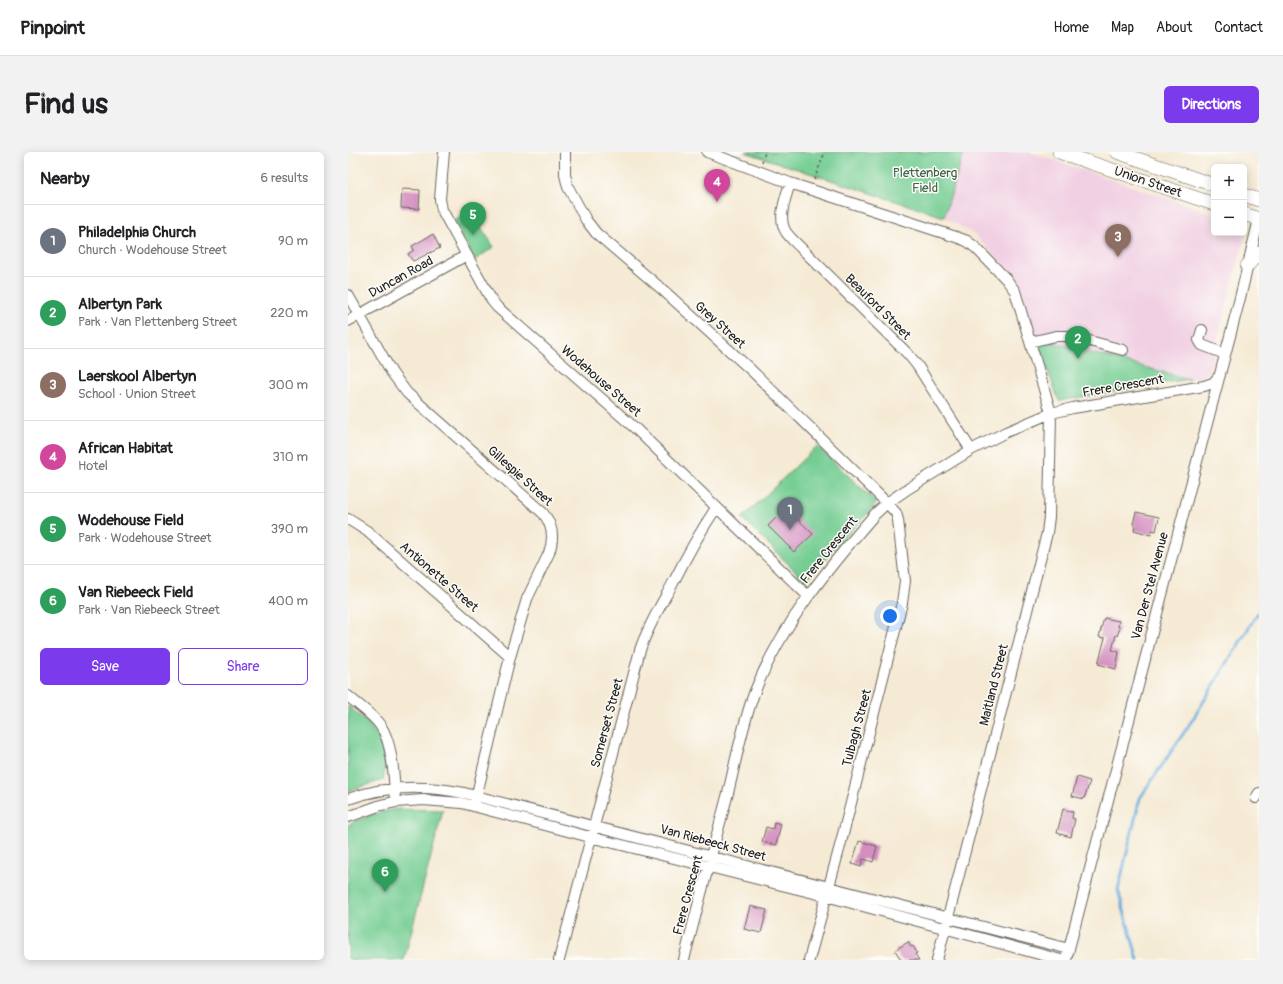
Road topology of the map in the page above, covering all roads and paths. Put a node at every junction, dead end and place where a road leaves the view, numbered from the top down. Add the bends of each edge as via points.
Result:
1 (444, 152) edge
2 (565, 152) edge
3 (707, 152) edge
4 (825, 152) edge
5 (1059, 152) edge
6 (1117, 152) edge
7 (790, 183) junction
8 (1211, 184) edge
9 (810, 189) junction
10 (1247, 196) edge
11 (1259, 200) edge
12 (1211, 203) edge
13 (1247, 215) edge
14 (1259, 219) edge
15 (1259, 253) edge
16 (467, 255) junction
17 (1247, 266) junction
18 (348, 295) edge
19 (359, 314) junction
20 (348, 321) edge
21 (1202, 330) dead end
22 (1030, 342) junction
23 (1123, 350) dead end
24 (1225, 354) junction
25 (1220, 375) junction
26 (1051, 413) junction
27 (971, 450) junction
28 (887, 503) junction
29 (716, 508) junction
30 (348, 519) edge
31 (808, 596) junction
32 (510, 657) junction
33 (348, 696) edge
34 (395, 788) junction
35 (476, 796) junction
36 (348, 800) edge
37 (396, 802) junction
38 (474, 806) junction
39 (348, 817) edge
40 (594, 825) junction
41 (590, 837) junction
42 (711, 856) junction
43 (709, 867) junction
44 (827, 891) junction
45 (947, 918) junction
46 (945, 929) junction
47 (1001, 932) junction
48 (997, 943) junction
49 (1069, 949) junction
50 (558, 960) edge
51 (684, 960) edge
52 (809, 960) edge
53 (937, 960) edge
54 (1061, 960) edge
55 (1066, 960) edge

1 - 16 street, Wodehouse Street via 441,205
2 - 28 street, Grey Street via 568,187 596,233 751,370
3 - 7 street, Maitland Street
4 - 9 path
5 - 12 main road, Union Street
6 - 8 main road, Union Street
7 - 9 street, Maitland Street
7 - 27 street, Beauford Street via 784,203 783,223 786,232 908,354
9 - 22 street, Maitland Street via 971,244 1014,288
10 - 11 main road
13 - 14 main road
14 - 17 street, Van Der Stel Avenue
15 - 17 main road
16 - 19 street, Duncan Road
16 - 29 street, Wodehouse Street via 492,301 501,312 636,429
17 - 24 street, Van Der Stel Avenue
18 - 19 street, Gillespie Street
19 - 20 street, Duncan Road
19 - 32 street, Gillespie Street via 392,373 407,394 549,521 552,533 549,553 526,599
21 - 24 street via 1200,343
22 - 23 street via 1056,336 1071,336
22 - 26 street, Maitland Street
24 - 25 street, Van Der Stel Avenue
25 - 26 street, Frere Crescent via 1213,383 1204,386
25 - 49 street, Van Der Stel Avenue
26 - 27 street, Frere Crescent
26 - 45 street, Maitland Street via 1047,533
27 - 28 street, Frere Crescent
28 - 31 street, Frere Crescent
28 - 44 street, Tulbagh Street via 896,513 898,520 904,594
29 - 31 street, Wodehouse Street
29 - 40 street, Somerset Street via 643,640
30 - 32 street, Antionette Street via 367,531
31 - 42 street, Frere Crescent via 790,623 755,691
32 - 35 street, Gillespie Street
33 - 34 street via 379,723 384,731 391,756
34 - 35 street, Van Riebeeck Street via 439,788
34 - 36 street, Van Riebeeck Street via 363,794
34 - 37 street
35 - 38 street, Gillespie Street
35 - 40 street, Van Riebeeck Street
37 - 38 street, Van Riebeeck Street via 423,800
37 - 39 street, Van Riebeeck Street
38 - 41 street, Van Riebeeck Street
40 - 41 street, Somerset Street
40 - 42 street, Van Riebeeck Street
41 - 43 street, Van Riebeeck Street
41 - 50 street, Somerset Street
42 - 43 street, Frere Crescent
42 - 44 street, Van Riebeeck Street
43 - 44 street, Van Riebeeck Street
43 - 51 street, Frere Crescent
44 - 45 street, Van Riebeeck Street
44 - 46 street, Van Riebeeck Street
44 - 52 street, Tulbagh Street
45 - 46 street, Maitland Street
45 - 47 street, Van Riebeeck Street
46 - 48 street, Van Riebeeck Street
46 - 53 street, Maitland Street
47 - 48 street
47 - 49 street, Van Riebeeck Street
48 - 54 street, Van Riebeeck Street
49 - 55 street, Van Der Stel Avenue

